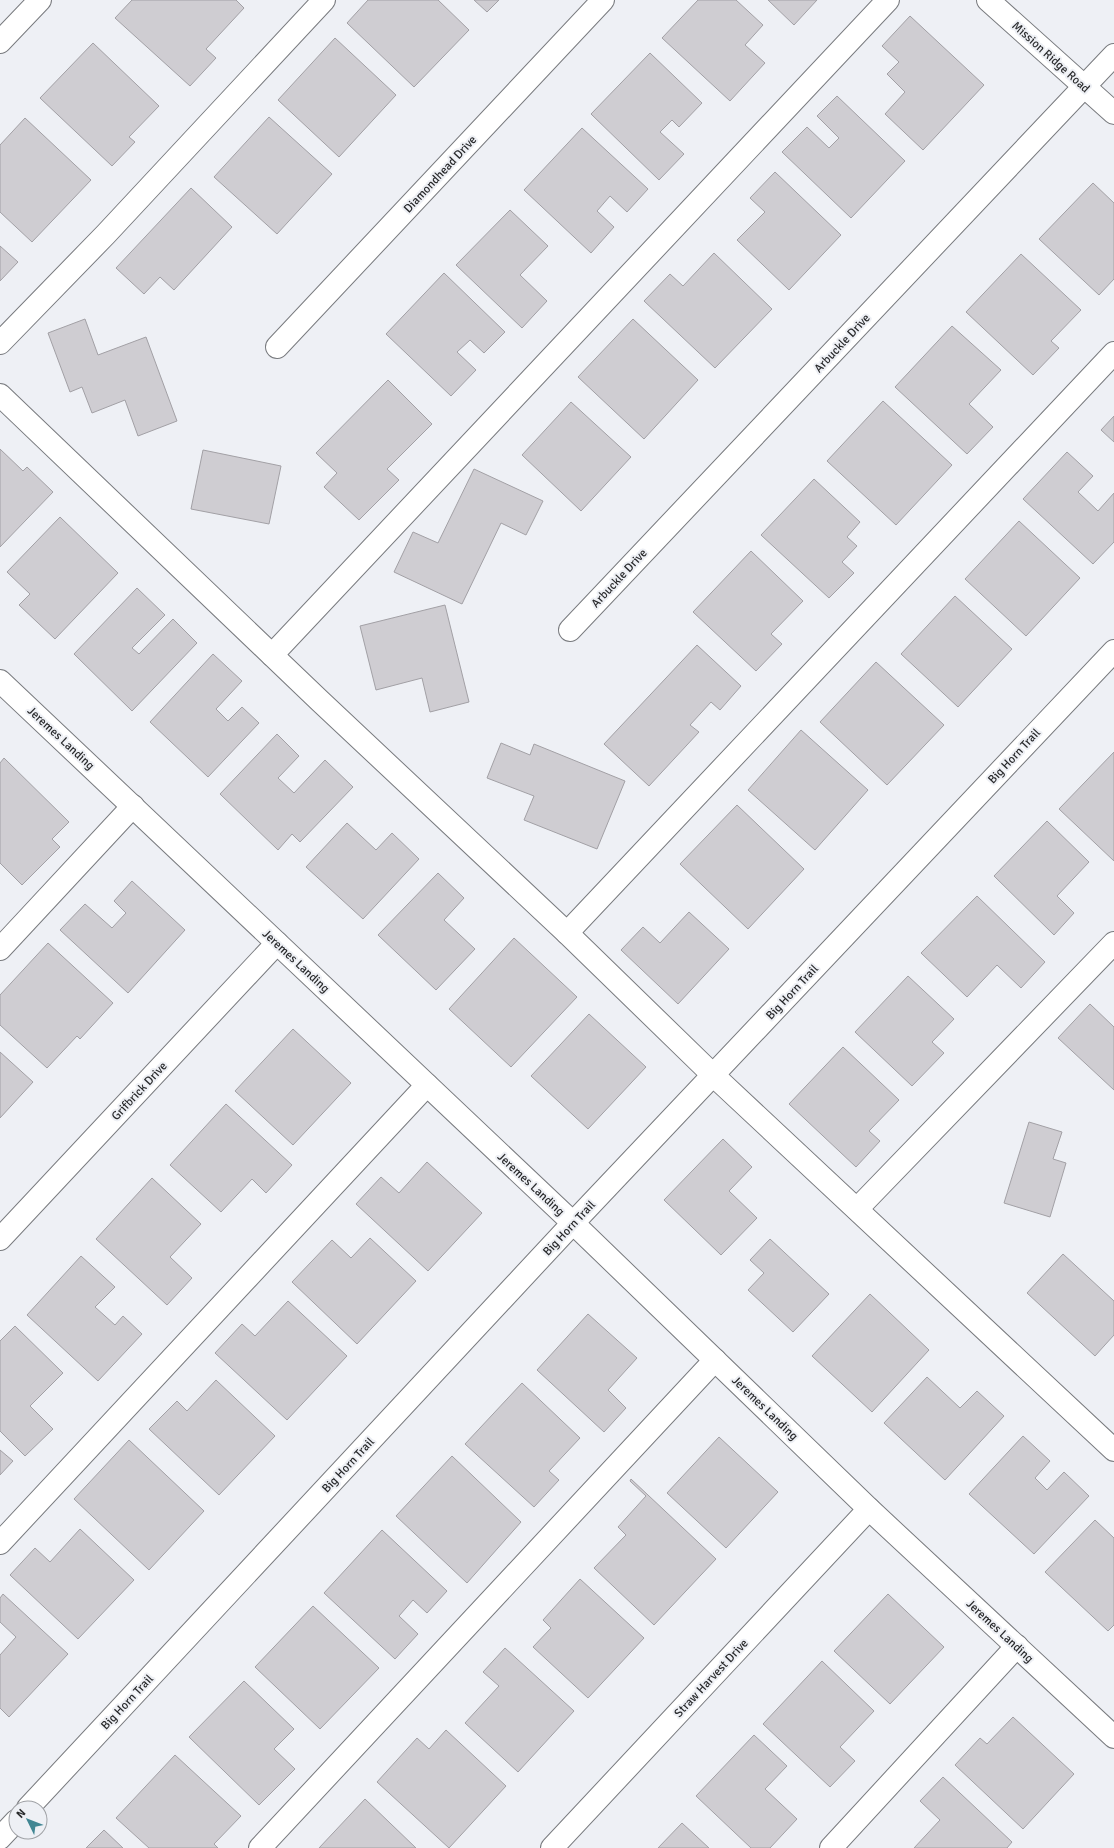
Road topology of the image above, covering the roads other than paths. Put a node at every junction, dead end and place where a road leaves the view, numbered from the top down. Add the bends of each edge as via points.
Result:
1 (40, 0) edge
2 (324, 0) edge
3 (603, 0) edge
4 (888, 0) edge
5 (988, 0) edge
6 (0, 42) edge
7 (1114, 55) edge
8 (1084, 86) junction
9 (1114, 113) edge
10 (0, 343) edge
11 (277, 348) dead end
12 (1114, 353) edge
13 (0, 395) edge
14 (570, 630) dead end
15 (1114, 651) edge
16 (272, 655) junction
17 (0, 681) edge
18 (133, 806) junction
19 (568, 933) junction
20 (277, 943) junction
21 (1114, 944) edge
22 (0, 949) edge
23 (713, 1074) junction
24 (428, 1085) junction
25 (857, 1209) junction
26 (573, 1223) junction
27 (0, 1239) edge
28 (715, 1360) junction
29 (1114, 1450) edge
30 (869, 1509) junction
31 (0, 1543) edge
32 (1017, 1646) junction
33 (1114, 1737) edge
34 (35, 1800) edge
35 (8, 1830) edge
36 (0, 1838) edge
37 (260, 1848) edge
38 (552, 1848) edge
39 (831, 1848) edge

1 - 6 street
2 - 10 street via 106,234
3 - 11 street, Diamondhead Drive
4 - 16 street
5 - 8 street, Mission Ridge Road
7 - 8 street, Arbuckle Drive
8 - 9 street, Mission Ridge Road
8 - 14 street, Arbuckle Drive
12 - 19 street
13 - 16 street
15 - 23 street, Big Horn Trail
16 - 19 street
17 - 18 street, Jeremes Landing
18 - 20 street, Jeremes Landing
18 - 22 street
19 - 23 street
20 - 24 street, Jeremes Landing
20 - 27 street, Grifbrick Drive
21 - 25 street
23 - 25 street
23 - 26 street, Big Horn Trail
24 - 26 street, Jeremes Landing
24 - 31 street
25 - 29 street
26 - 28 street, Jeremes Landing
26 - 34 street, Big Horn Trail
28 - 30 street, Jeremes Landing
28 - 37 street
30 - 32 street, Jeremes Landing
30 - 38 street, Straw Harvest Drive
32 - 33 street, Jeremes Landing
32 - 39 street
35 - 36 street

